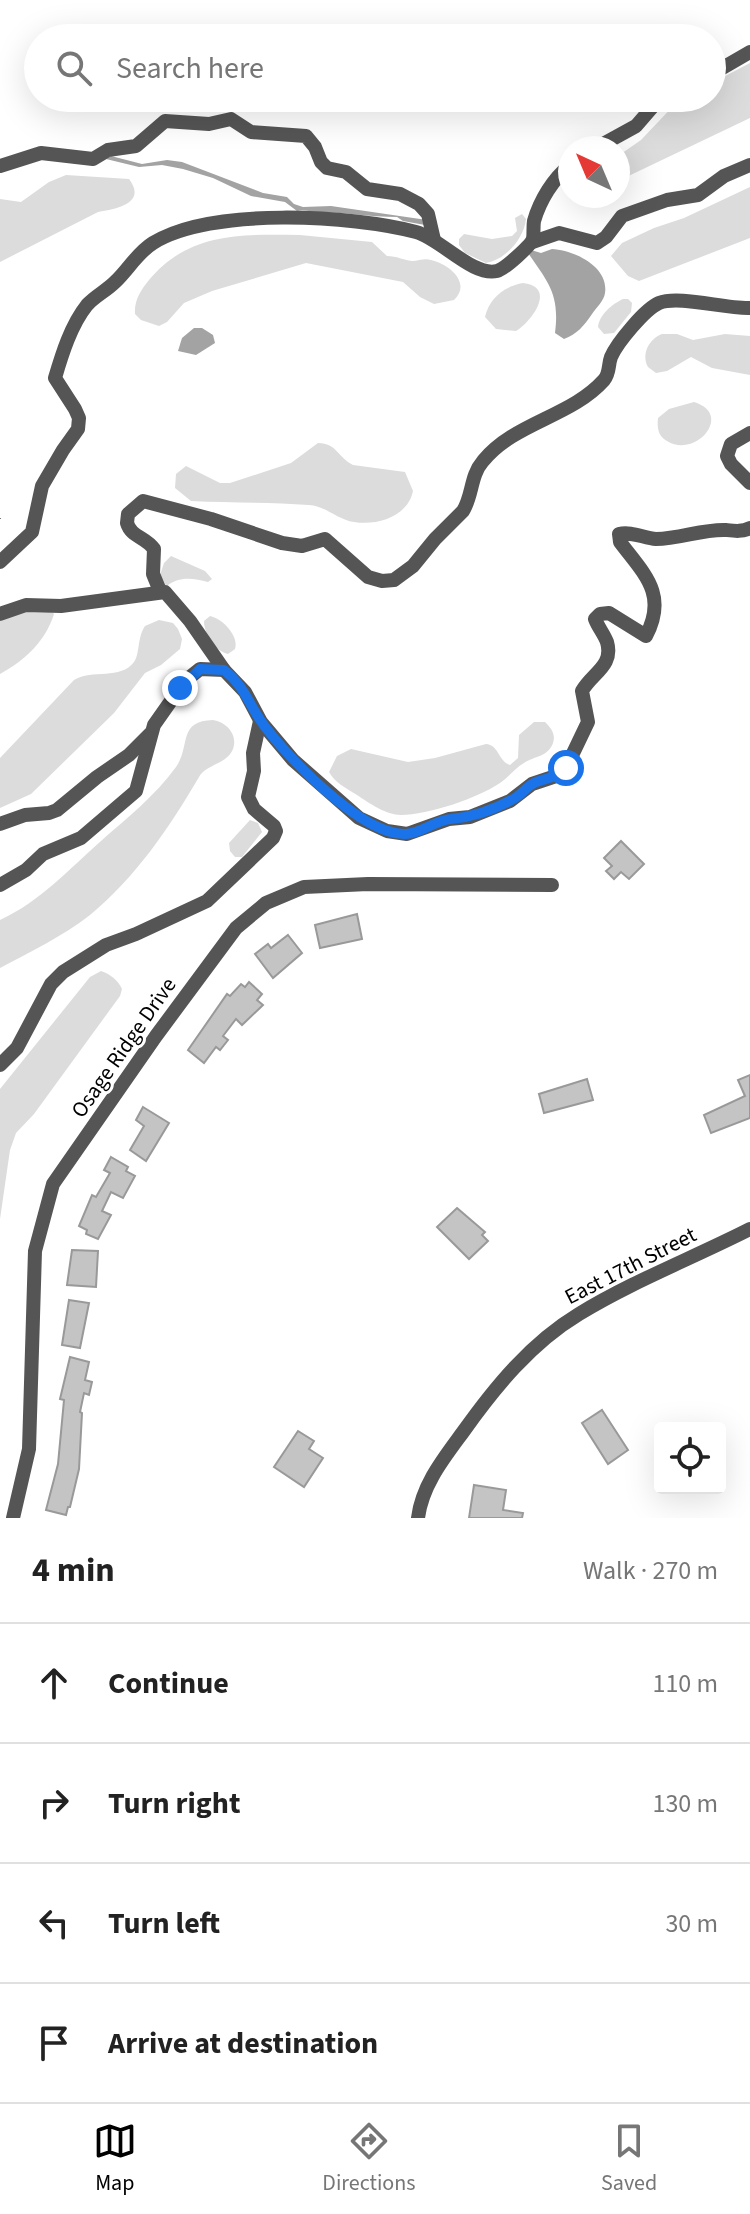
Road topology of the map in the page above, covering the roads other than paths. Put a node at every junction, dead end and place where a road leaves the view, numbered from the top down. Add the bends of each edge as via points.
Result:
1 (750, 52) edge
2 (726, 66) edge
3 (648, 112) edge
4 (618, 136) edge
5 (750, 165) edge
6 (0, 166) edge
7 (558, 178) edge
8 (434, 240) junction
9 (533, 242) junction
10 (750, 308) edge
11 (750, 433) edge
12 (750, 483) edge
13 (750, 528) edge
14 (0, 562) edge
15 (160, 591) junction
16 (0, 614) edge
17 (203, 641) junction
18 (200, 669) junction
19 (224, 670) junction
20 (260, 721) junction
21 (150, 734) junction
22 (0, 824) edge
23 (0, 885) edge
24 (552, 885) dead end
25 (0, 1065) edge
26 (750, 1229) edge
27 (13, 1518) edge
28 (418, 1518) edge

1 - 2 street
3 - 4 street
5 - 9 street via 698,195 622,216 597,243 559,233
6 - 8 street via 41,153 93,159 108,150 136,146 165,121 231,119 251,132 306,136 327,168 346,172 367,189 407,196 428,214
7 - 9 street via 538,208
8 - 9 street via 491,271 507,265
8 - 14 street via 363,222 252,219 191,228 149,246 90,302 74,325 55,378 77,414 78,429 42,486 31,535
10 - 15 street via 671,301 648,310 612,354 607,375 598,385 559,413 520,431 483,460 463,511 400,578 368,577 325,539 302,546 282,543 143,501 128,514 127,527 152,545
11 - 12 street via 731,444 727,456
13 - 20 street via 663,538 619,534 656,600 646,636 609,613 595,619 607,641 607,661 582,691 588,722 563,772 496,807 412,833 387,831 359,818 298,765
15 - 16 street via 66,606 26,605
15 - 17 street via 174,600
17 - 18 street
17 - 19 street
18 - 19 street
18 - 21 street via 185,681
19 - 20 street via 245,692
20 - 25 street via 248,797 274,826 273,838 207,901 106,945 63,972 51,984 17,1048
21 - 22 street via 57,810
21 - 23 street via 139,785 130,797 81,838 43,854
24 - 27 street, Osage Ridge Drive via 304,887 266,903 236,928 53,1184 35,1251 29,1449
26 - 28 street, East 17th Street via 597,1304 551,1334 511,1371 443,1459

